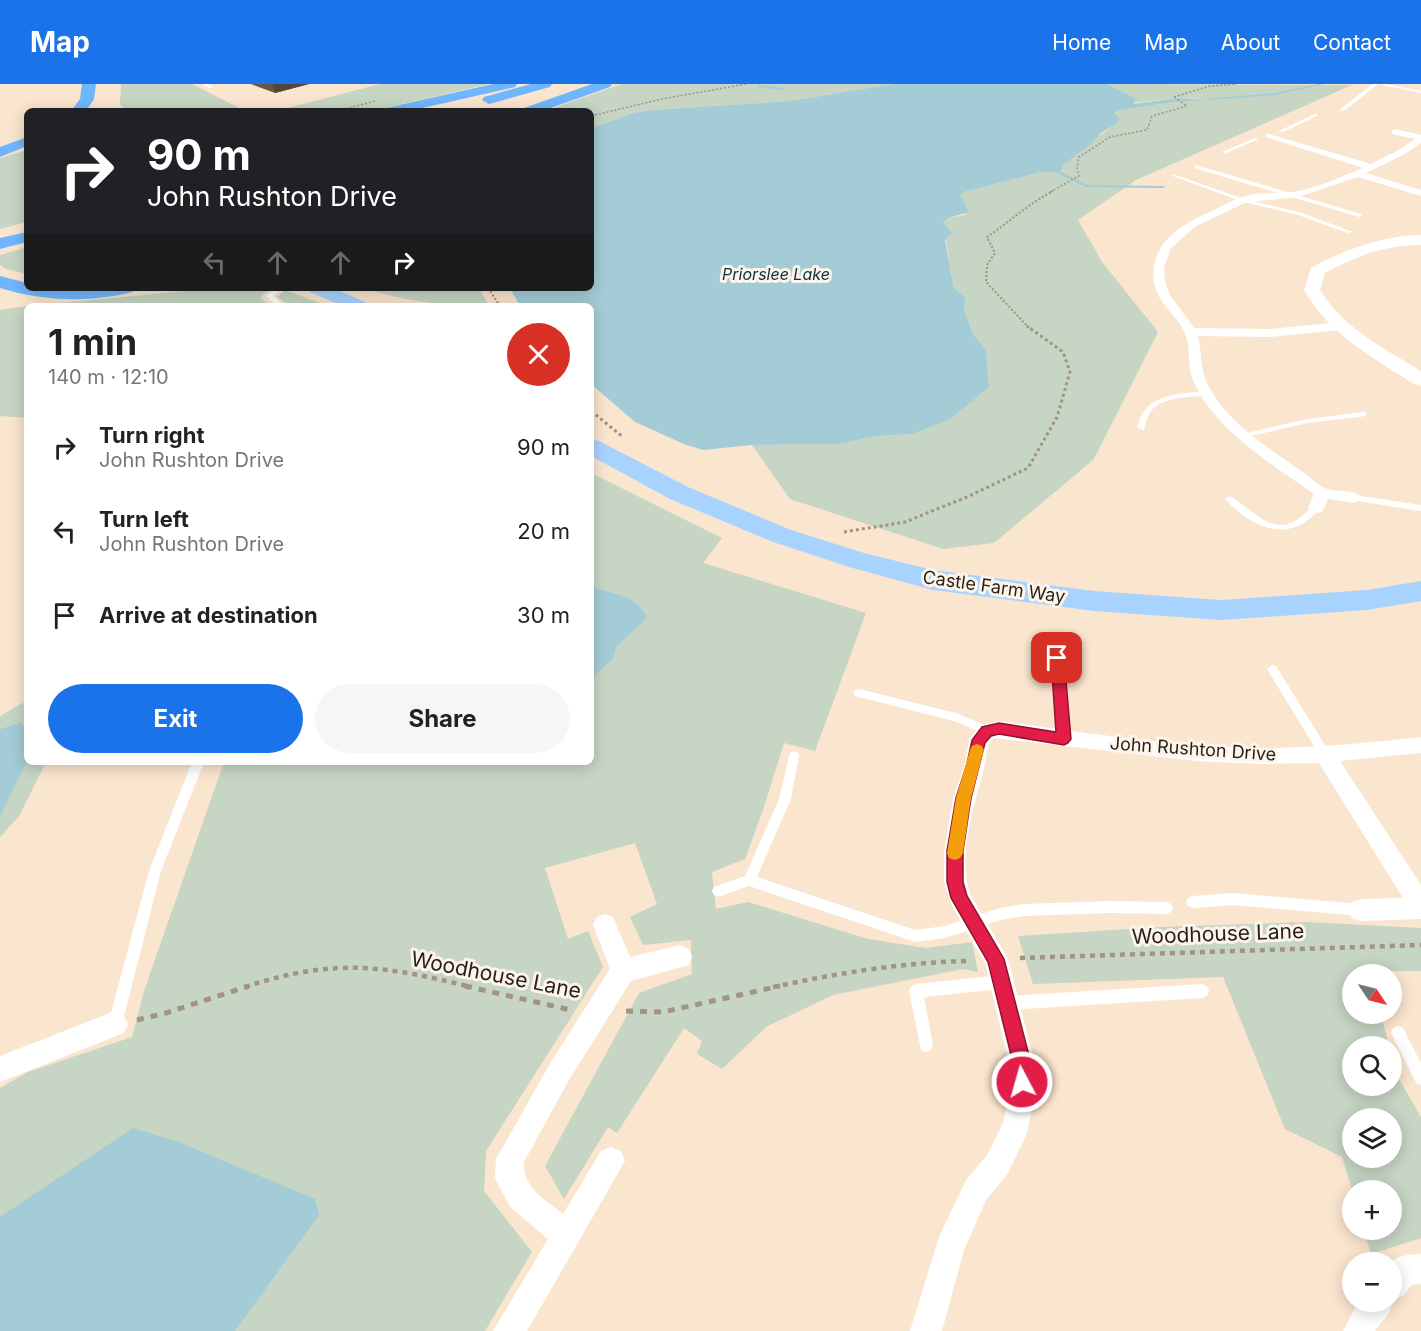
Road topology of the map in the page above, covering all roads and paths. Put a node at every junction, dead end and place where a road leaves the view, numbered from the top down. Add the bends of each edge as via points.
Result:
1 (89, 84) edge
2 (204, 84) edge
3 (510, 84) edge
4 (545, 84) edge
5 (570, 84) edge
6 (605, 84) edge
7 (724, 84) edge
8 (746, 84) edge
9 (1237, 84) edge
10 (1378, 84) edge
11 (211, 87) dead end
12 (715, 90) junction
13 (1421, 92) edge
14 (1174, 97) joint
15 (80, 108) edge
16 (404, 108) edge
17 (461, 108) edge
18 (487, 108) edge
19 (537, 108) edge
20 (1342, 110) dead end
21 (594, 115) edge
22 (1317, 115) dead end
23 (1281, 131) joint
24 (1395, 132) dead end
25 (1269, 135) junction
26 (1421, 138) edge
27 (1257, 139) joint
28 (24, 144) edge
29 (0, 152) edge
30 (1224, 152) dead end
31 (1196, 167) dead end
32 (1370, 167) junction
33 (1356, 173) junction
34 (1175, 175) dead end
35 (1421, 194) edge
36 (1291, 195) junction
37 (1242, 200) junction
38 (1359, 215) dead end
39 (24, 229) edge
40 (1350, 232) dead end
41 (0, 235) edge
42 (24, 238) edge
43 (1420, 241) edge
44 (0, 244) edge
45 (0, 282) edge
46 (24, 287) edge
47 (46, 291) edge
48 (99, 291) joint
49 (276, 291) edge
50 (323, 291) edge
51 (0, 303) edge
52 (277, 303) edge
53 (351, 303) edge
54 (1341, 326) junction
55 (1190, 332) junction
56 (1421, 380) edge
57 (1206, 393) junction
58 (594, 413) edge
59 (1363, 414) dead end
60 (1141, 428) dead end
61 (1246, 435) junction
62 (625, 438) dead end
63 (594, 448) edge
64 (1229, 498) dead end
65 (1354, 498) joint
66 (1319, 501) junction
67 (1421, 508) edge
68 (841, 533) dead end
69 (1421, 591) edge
70 (1057, 658) dead end
71 (1272, 669) dead end
72 (859, 693) dead end
73 (987, 731) junction
74 (1064, 739) junction
75 (1421, 745) edge
76 (1324, 753) junction
77 (794, 756) dead end
78 (197, 765) edge
79 (749, 880) junction
80 (718, 891) dead end
81 (1192, 902) dead end
82 (1421, 906) edge
83 (1167, 908) dead end
84 (1360, 910) joint
85 (975, 921) junction
86 (605, 925) dead end
87 (1421, 945) edge
88 (680, 957) dead end
89 (1015, 958) dead end
90 (981, 960) dead end
91 (623, 971) junction
92 (1202, 991) dead end
93 (1003, 992) junction
94 (598, 1010) junction
95 (115, 1024) junction
96 (1398, 1033) dead end
97 (926, 1045) dead end
98 (0, 1069) edge
99 (1421, 1078) edge
100 (611, 1161) dead end
101 (566, 1235) junction
102 (1421, 1269) edge
103 (1402, 1273) edge
104 (1369, 1312) edge
105 (509, 1331) edge
106 (926, 1331) edge
107 (1359, 1331) edge

1 - 15 highway via 87,100
2 - 11 lane
3 - 16 highway
4 - 17 highway
5 - 18 highway
6 - 19 highway
7 - 12 path
8 - 12 path
9 - 14 path via 1210,86
10 - 13 lane
10 - 20 lane
12 - 21 path
14 - 68 path via 1187,106 1152,116 1147,130 1110,137 1079,158 1079,176 1036,200 987,237 995,253 987,265 986,282 1029,328 1063,352 1070,372 1057,417 1028,468 905,522
22 - 23 lane
23 - 25 street
24 - 26 street
25 - 27 street
25 - 32 street
26 - 32 street via 1403,153
27 - 30 lane
28 - 29 highway
31 - 36 lane
32 - 33 street
33 - 35 street
33 - 36 street
34 - 37 lane
36 - 37 street
36 - 38 lane
37 - 40 lane via 1300,214
37 - 55 street via 1176,234 1159,261 1159,283
39 - 41 highway
42 - 44 highway
43 - 54 street via 1396,240 1375,245 1317,271 1312,290 1325,312
45 - 46 highway
47 - 48 highway
48 - 51 highway
49 - 52 lane via 269,296
50 - 53 main road
54 - 55 street via 1269,333
54 - 56 street
55 - 57 street via 1196,369
57 - 60 lane via 1175,396 1152,405
57 - 61 street
58 - 62 path
59 - 61 lane
61 - 66 street
63 - 69 main road, Castle Farm Way via 679,493 782,536 933,580 1094,601 1221,610 1367,600
64 - 66 lane via 1252,518 1288,528 1297,526
65 - 66 street
65 - 67 lane
70 - 74 lane
71 - 76 lane
72 - 73 lane, John Rushton Drive via 956,717
73 - 74 street, John Rushton Drive via 999,729
73 - 85 street via 979,740 955,851 955,882
74 - 76 street, John Rushton Drive via 1262,756
75 - 76 street, John Rushton Drive
76 - 82 street
77 - 79 lane via 785,798
78 - 95 lane via 155,871
79 - 80 lane
79 - 85 lane via 915,936 945,932
81 - 84 lane via 1233,899
82 - 84 street
83 - 85 lane via 1024,910
85 - 93 street via 996,959
86 - 91 street
87 - 89 path, Woodhouse Lane
88 - 91 street
90 - 94 path, Woodhouse Lane via 922,962 829,975 663,1012
91 - 94 street
92 - 93 lane
93 - 97 lane via 916,991
93 - 106 street via 1023,1067 1016,1126 997,1165 976,1190 954,1238
94 - 95 path, Woodhouse Lane via 564,1010 420,975 342,966 322,967
94 - 101 street via 510,1159 509,1178 520,1197
95 - 98 street
96 - 99 lane
100 - 101 street
101 - 105 street
102 - 103 street
104 - 107 street

